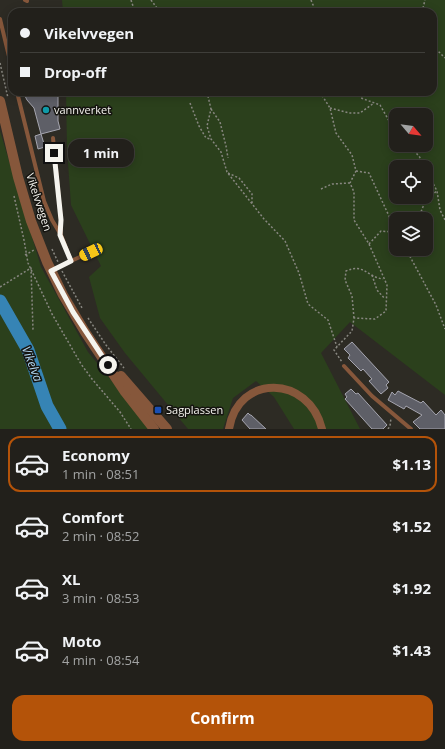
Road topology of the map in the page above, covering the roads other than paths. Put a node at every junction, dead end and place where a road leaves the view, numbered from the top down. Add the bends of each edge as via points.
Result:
1 (0, 19) edge
2 (8, 52) edge
3 (18, 96) edge
4 (0, 101) edge
5 (54, 138) dead end
6 (60, 235) junction
7 (91, 252) dead end
8 (71, 261) junction
9 (51, 271) junction
10 (108, 365) junction
11 (344, 366) road end
12 (154, 429) edge
13 (167, 429) edge
14 (229, 429) edge
15 (322, 429) edge
16 (411, 429) edge

1 - 2 lane
3 - 6 lane via 44,201
4 - 9 street, Vikelvvegen via 28,214
5 - 6 lane
6 - 8 lane
7 - 8 lane
8 - 9 lane
9 - 10 street, Vikelvvegen via 73,312
10 - 12 street, Vikelvvegen
10 - 13 street, Vikelvvegen
11 - 16 lane via 372,396
14 - 15 street via 235,411 243,400 259,390 273,387 288,389 303,398 314,410

